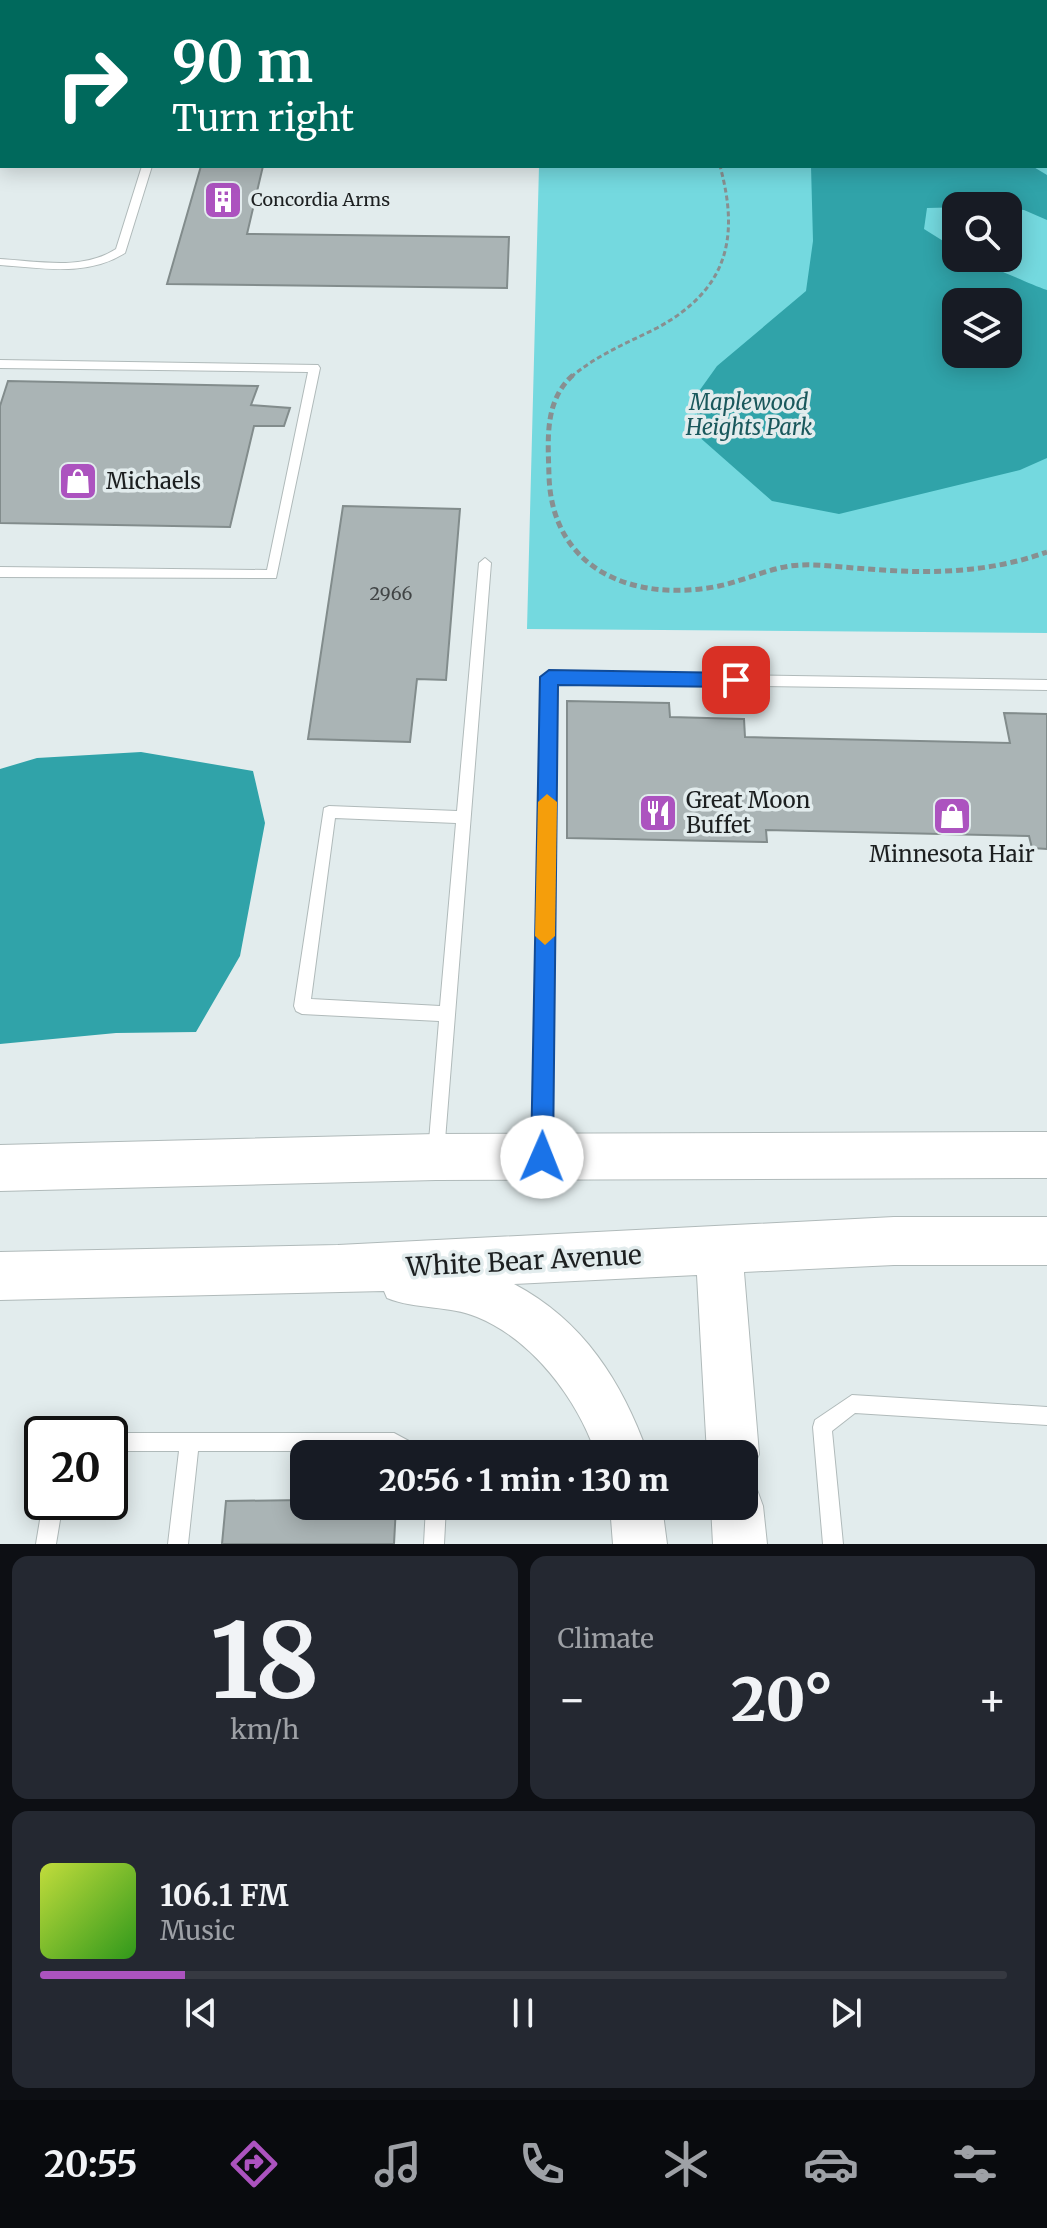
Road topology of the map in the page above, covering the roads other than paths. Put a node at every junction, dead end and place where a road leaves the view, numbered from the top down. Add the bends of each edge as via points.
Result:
1 (146, 168) edge
2 (0, 262) edge
3 (0, 364) edge
4 (485, 563) dead end
5 (0, 572) edge
6 (1047, 685) edge
7 (463, 817) junction
8 (446, 1014) junction
9 (1047, 1155) edge
10 (436, 1157) junction
11 (542, 1157) junction
12 (0, 1168) edge
13 (1047, 1241) edge
14 (719, 1252) junction
15 (338, 1269) junction
16 (0, 1276) edge
17 (1047, 1416) edge
18 (618, 1440) edge
19 (732, 1440) edge
20 (128, 1442) edge
21 (190, 1442) junction
22 (290, 1442) edge
23 (50, 1520) edge
24 (435, 1520) edge
25 (637, 1520) edge
26 (738, 1520) edge
27 (46, 1544) edge
28 (178, 1544) edge
29 (434, 1544) edge
30 (640, 1544) edge
31 (740, 1544) edge
32 (833, 1544) edge

1 - 2 lane via 121,251 111,260
3 - 5 lane via 314,368 272,575
4 - 7 lane
6 - 11 lane via 549,677
7 - 8 lane
7 - 8 lane via 329,812 302,1006
8 - 10 lane
9 - 11 main road
10 - 11 main road
10 - 12 main road
13 - 14 main road, White Bear Avenue via 894,1241
14 - 15 main road, White Bear Avenue
14 - 19 main road
15 - 16 main road, White Bear Avenue
15 - 18 main road via 488,1296 537,1327 579,1368
17 - 32 lane via 852,1404 822,1427
20 - 21 lane
21 - 22 lane
21 - 28 lane
23 - 27 lane
24 - 29 lane
25 - 30 main road
26 - 31 main road

